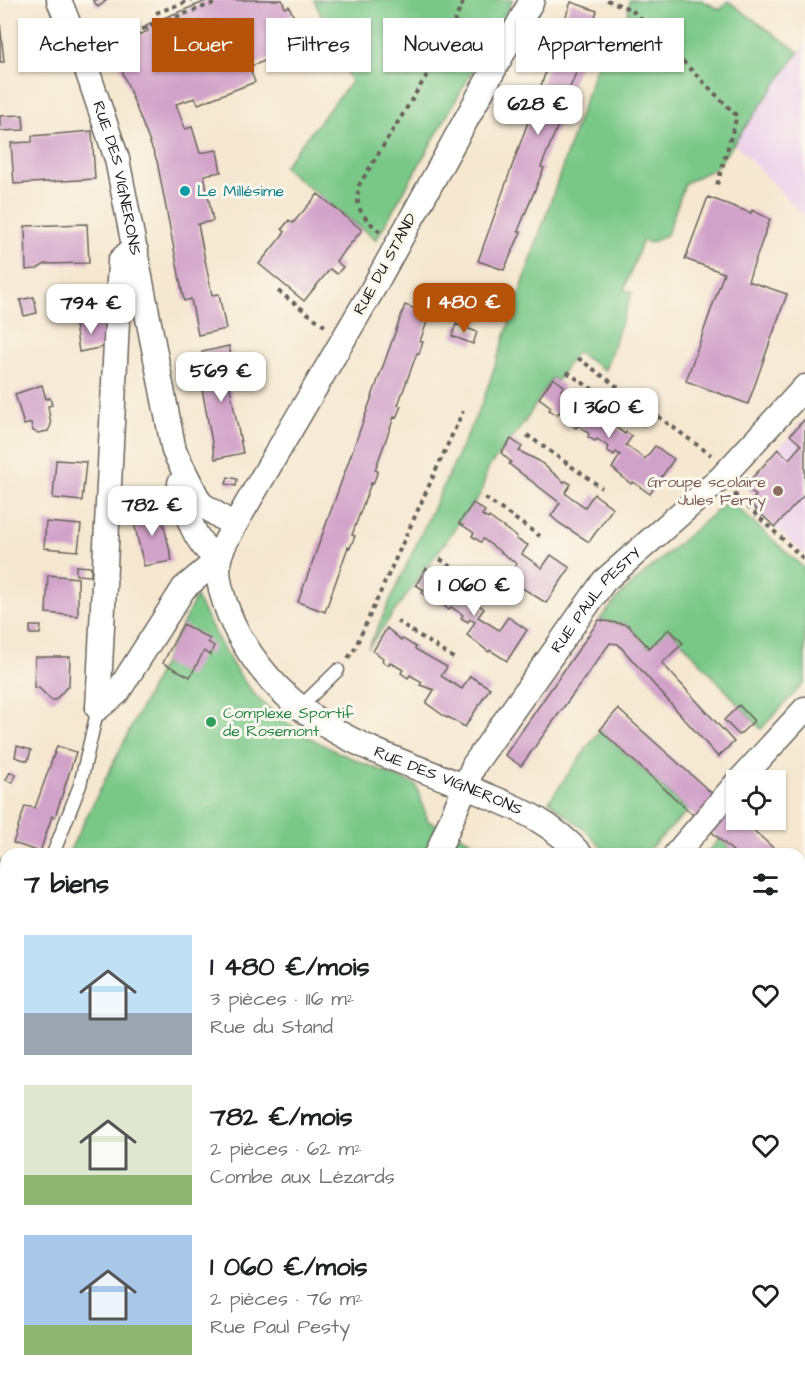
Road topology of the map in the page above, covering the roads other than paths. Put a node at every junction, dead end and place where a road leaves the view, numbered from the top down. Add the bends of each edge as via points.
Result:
1 (60, 0) edge
2 (532, 0) edge
3 (136, 251) junction
4 (805, 387) edge
5 (174, 451) junction
6 (234, 526) junction
7 (218, 560) junction
8 (338, 670) road end
9 (98, 708) junction
10 (299, 708) junction
11 (805, 709) edge
12 (749, 770) edge
13 (464, 785) junction
14 (726, 796) edge
15 (55, 848) edge
16 (439, 848) edge
17 (574, 848) edge
18 (681, 848) edge

1 - 3 street, RUE DES VIGNERONS via 111,138
2 - 6 street, RUE DU STAND via 370,294
3 - 5 street, RUE DES VIGNERONS
3 - 9 street via 120,261
4 - 13 street, RUE PAUL PESTY via 721,477 604,581 487,745
5 - 6 street, RUE DES VIGNERONS via 200,503
5 - 7 street via 187,517 199,541
6 - 7 street
7 - 9 street via 184,588 117,693
7 - 10 street, RUE DES VIGNERONS via 222,591 235,628 257,666
8 - 10 lane
9 - 15 lane via 80,784
10 - 13 street, RUE DES VIGNERONS via 356,744
11 - 12 street
13 - 16 street, RUE PAUL PESTY
13 - 17 street, RUE DES VIGNERONS via 533,815
14 - 18 street

